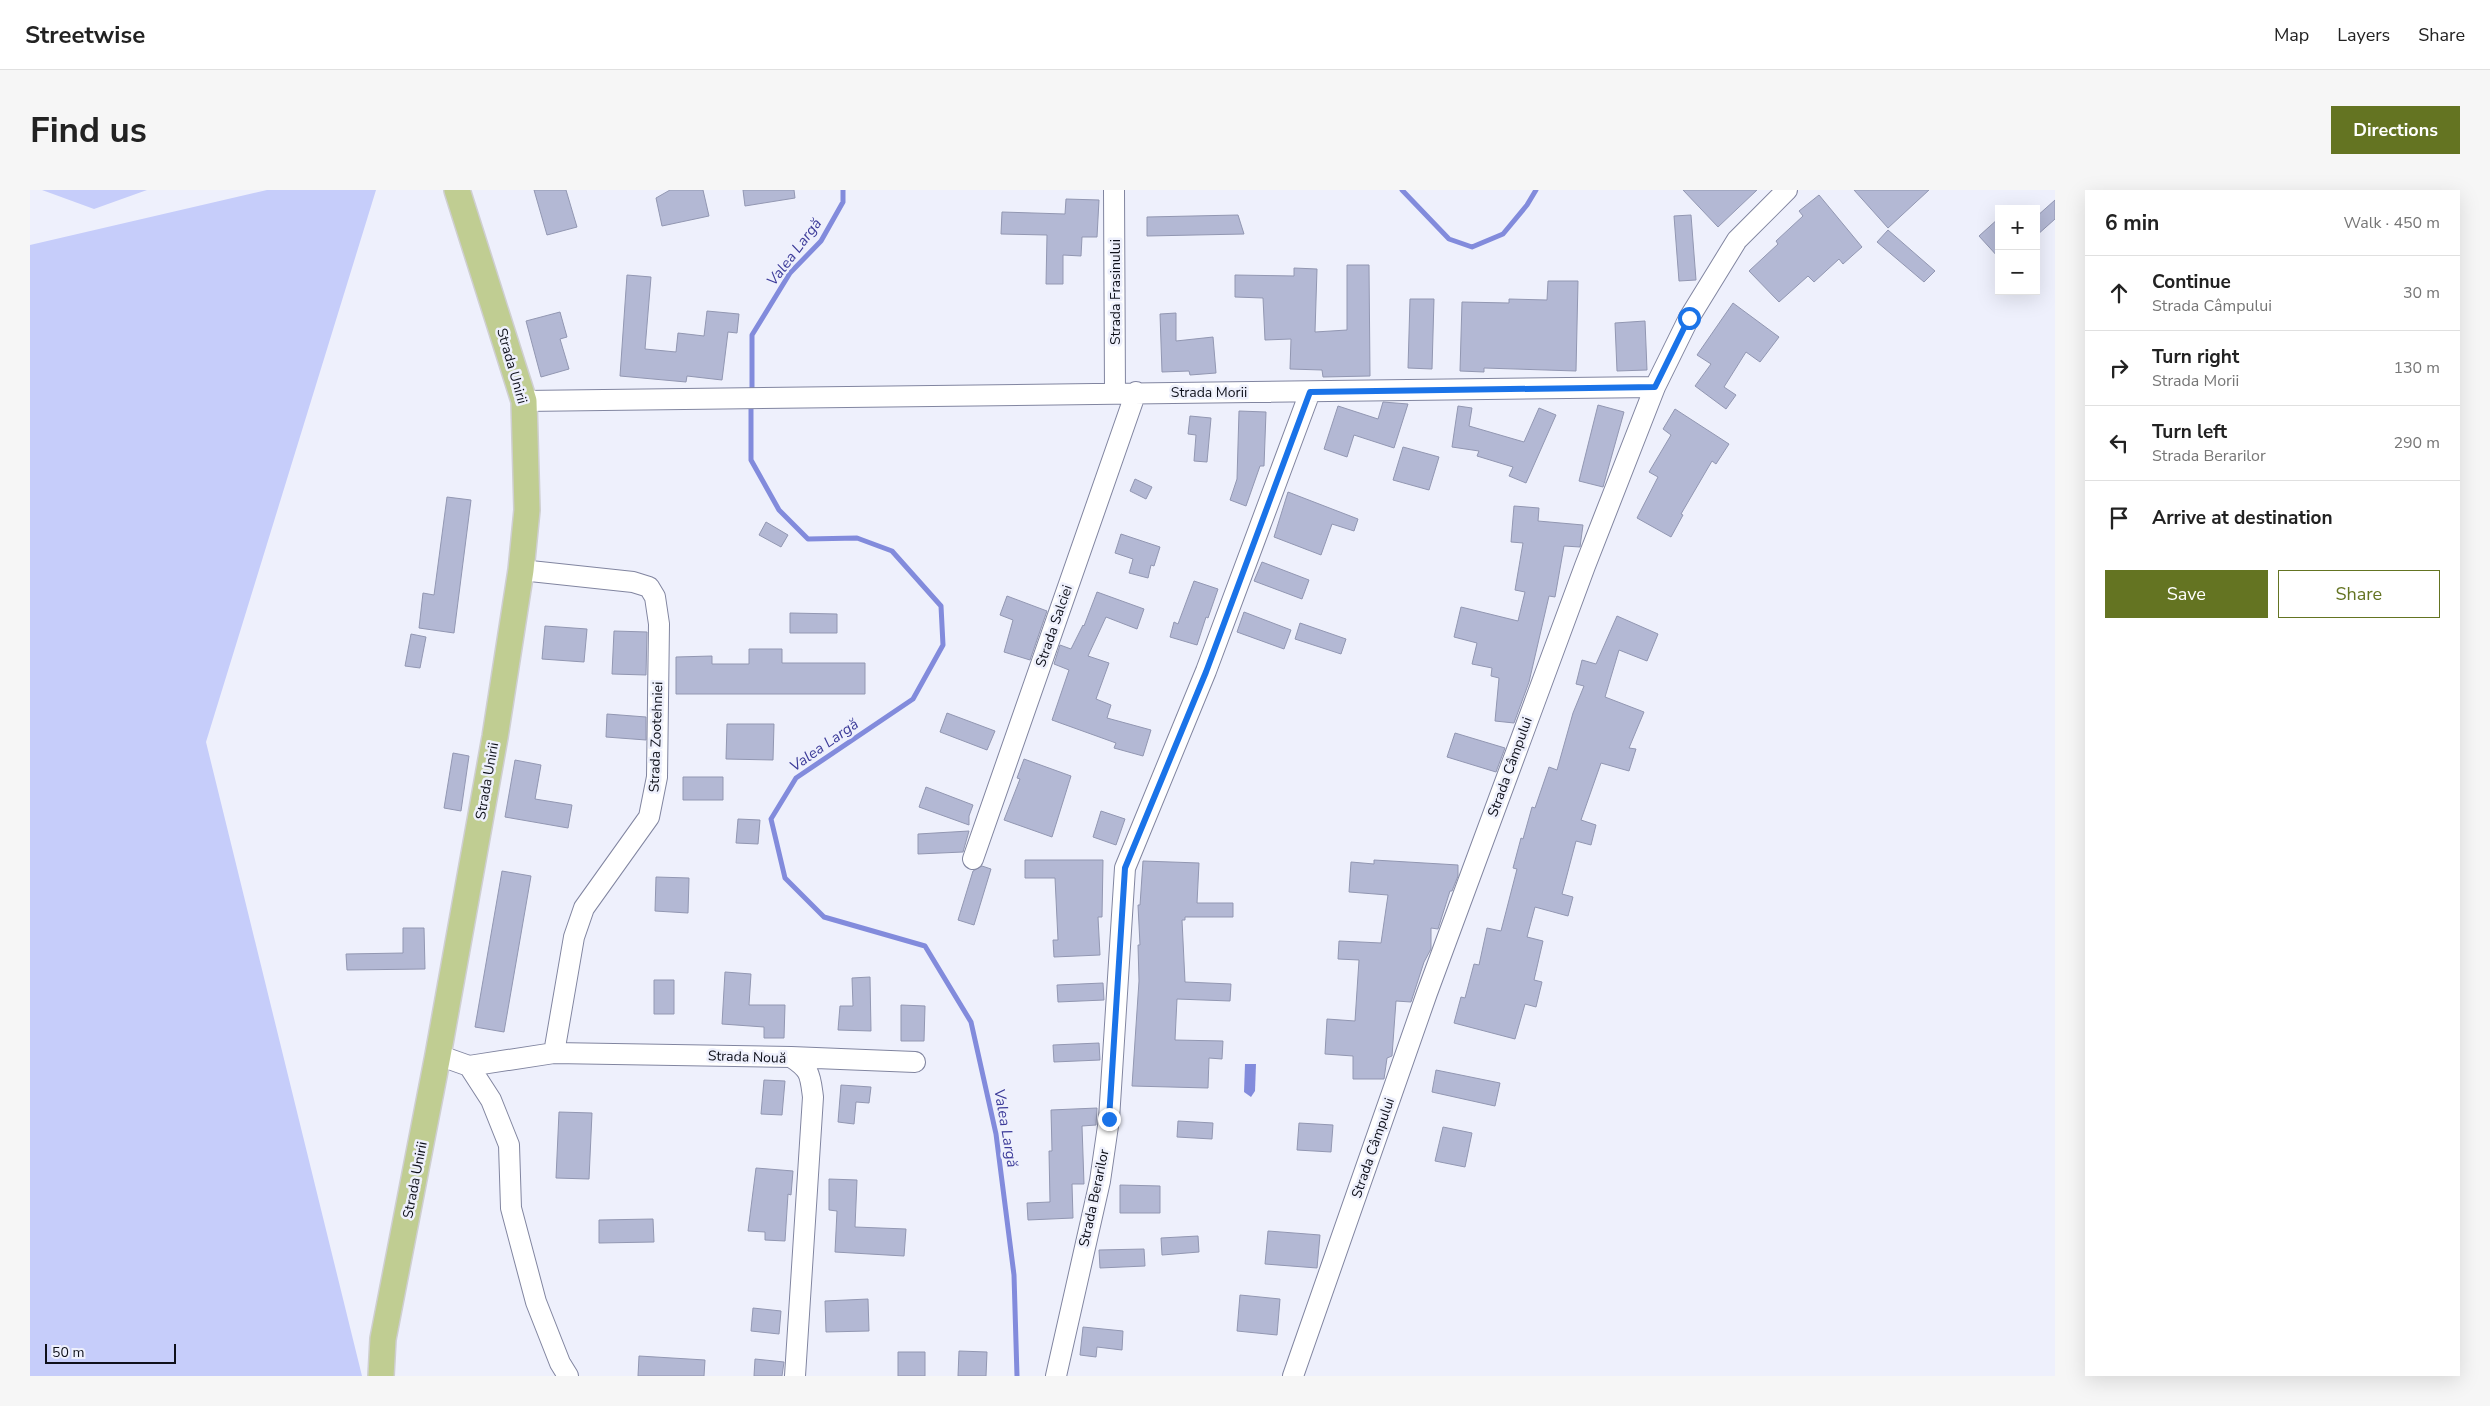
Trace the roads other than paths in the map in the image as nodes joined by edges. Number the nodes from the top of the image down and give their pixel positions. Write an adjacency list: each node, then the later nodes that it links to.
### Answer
1 (458, 190): 8 (main road, Strada Unirii)
2 (1114, 190): 7 (street, Strada Frasinului)
3 (1787, 190): 4 (street, Strada Câmpului)
4 (1655, 387): 6 (street, Strada Morii); 20 (street, Strada Câmpului)
5 (1136, 392): 6 (street, Strada Morii); 7 (street, Strada Morii); 10 (street, Strada Salciei)
6 (1310, 392): 19 (street, Strada Berarilor)
7 (1115, 394): 8 (street, Strada Morii)
8 (524, 401): 9 (main road, Strada Unirii)
9 (522, 570): 11 (street, Strada Zootehniei); 12 (main road, Strada Unirii)
10 (972, 859)
11 (554, 1053): 13 (street, Strada Nouă); 15 (street, Strada Nouă)
12 (438, 1055): 15 (street, Strada Nouă); 16 (main road, Strada Unirii)
13 (791, 1057): 14 (street); 18 (street, Strada Nouă)
14 (916, 1062)
15 (469, 1066): 17 (street)
16 (381, 1376)
17 (568, 1376)
18 (795, 1376)
19 (1056, 1376)
20 (1293, 1376)

